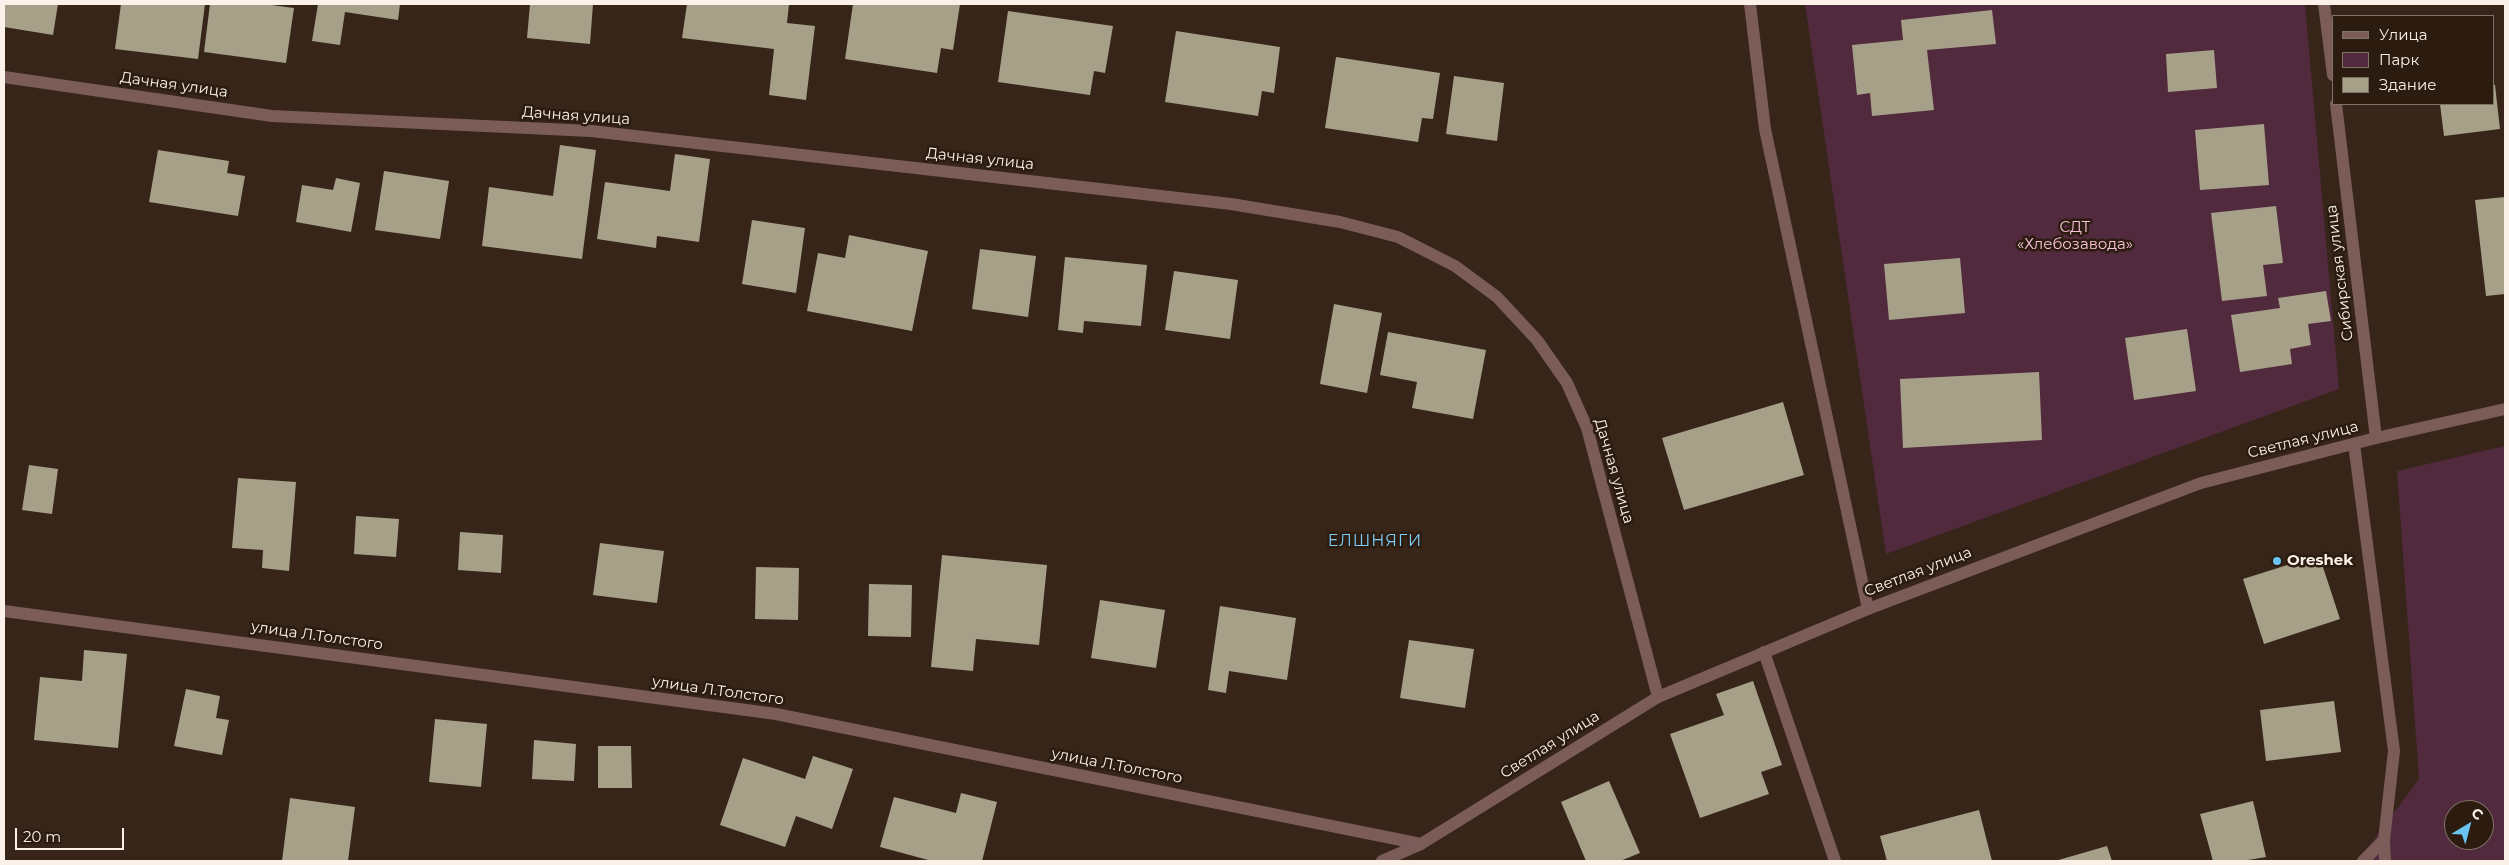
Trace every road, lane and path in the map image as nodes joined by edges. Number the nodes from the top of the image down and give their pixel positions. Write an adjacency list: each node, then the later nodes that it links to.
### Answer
1 (1750, 4): 9 (street)
2 (2324, 4): 3 (street)
3 (2332, 67)
4 (4, 78): 12 (street, Дачная улица)
5 (2336, 105): 7 (street, Сибирская улица)
6 (2505, 409): 7 (street, Светлая улица)
7 (2376, 438): 8 (street, Светлая улица)
8 (2354, 444): 9 (street, Светлая улица); 13 (street)
9 (1868, 609): 11 (street, Светлая улица)
10 (4, 611): 14 (street, улица Л.Толстого)
11 (1764, 652): 12 (street, Светлая улица); 16 (street)
12 (1658, 697): 14 (street, Светлая улица)
13 (2384, 840): 17 (street); 18 (street)
14 (1421, 844): 15 (street, Светлая улица)
15 (1382, 861)
16 (1835, 861)
17 (2363, 861)
18 (2385, 861)

